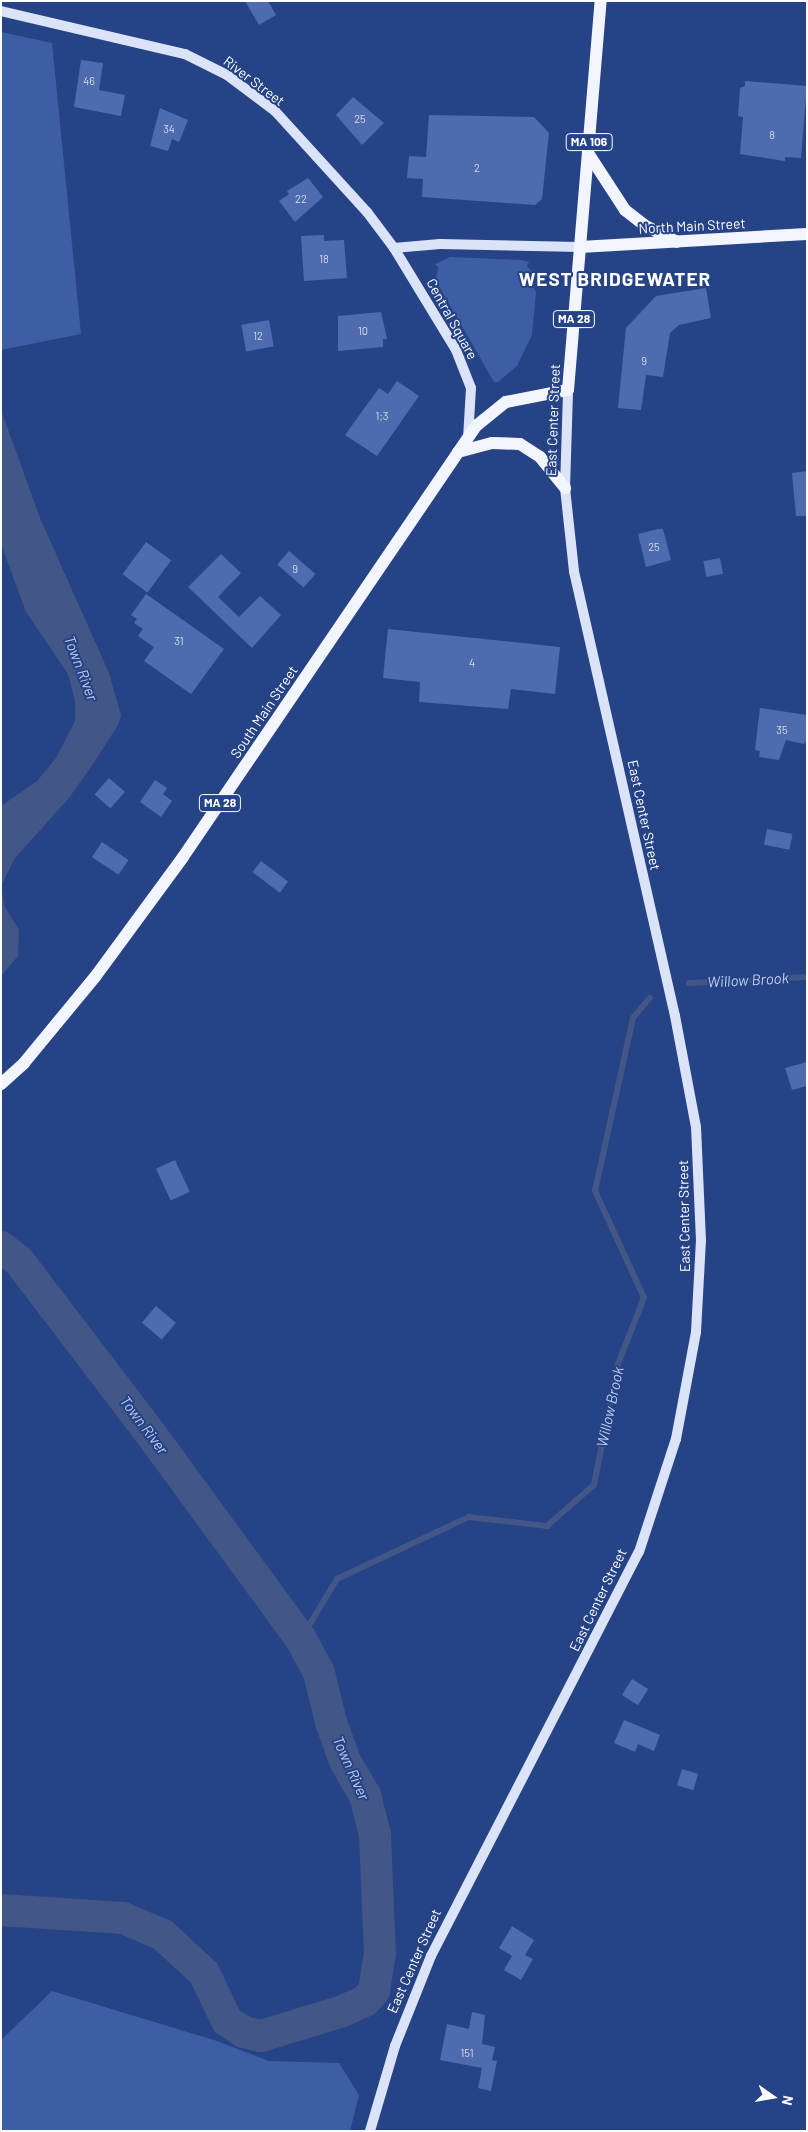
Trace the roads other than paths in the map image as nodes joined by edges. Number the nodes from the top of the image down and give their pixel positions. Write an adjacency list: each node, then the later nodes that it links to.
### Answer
1 (601, 1): 3 (main road, MA 106)
2 (1, 11): 4 (main road, River Street)
3 (588, 153): 6 (main road); 7 (main road, MA 106)
4 (367, 212): 8 (main road, Central Square)
5 (807, 234): 6 (main road, North Main Street)
6 (677, 242): 7 (main road, North Main Street)
7 (580, 247): 8 (main road); 9 (main road, East Center Street / MA 28)
8 (394, 248): 10 (main road, Central Square)
9 (568, 390): 10 (main road, South Main Street / MA 28); 12 (main road, East Center Street)
10 (468, 439): 11 (main road, South Main Street / MA 28)
11 (458, 452): 12 (main road); 13 (main road, South Main Street / MA 28)
12 (565, 488): 14 (main road, East Center Street)
13 (1, 1084)
14 (370, 2131)

